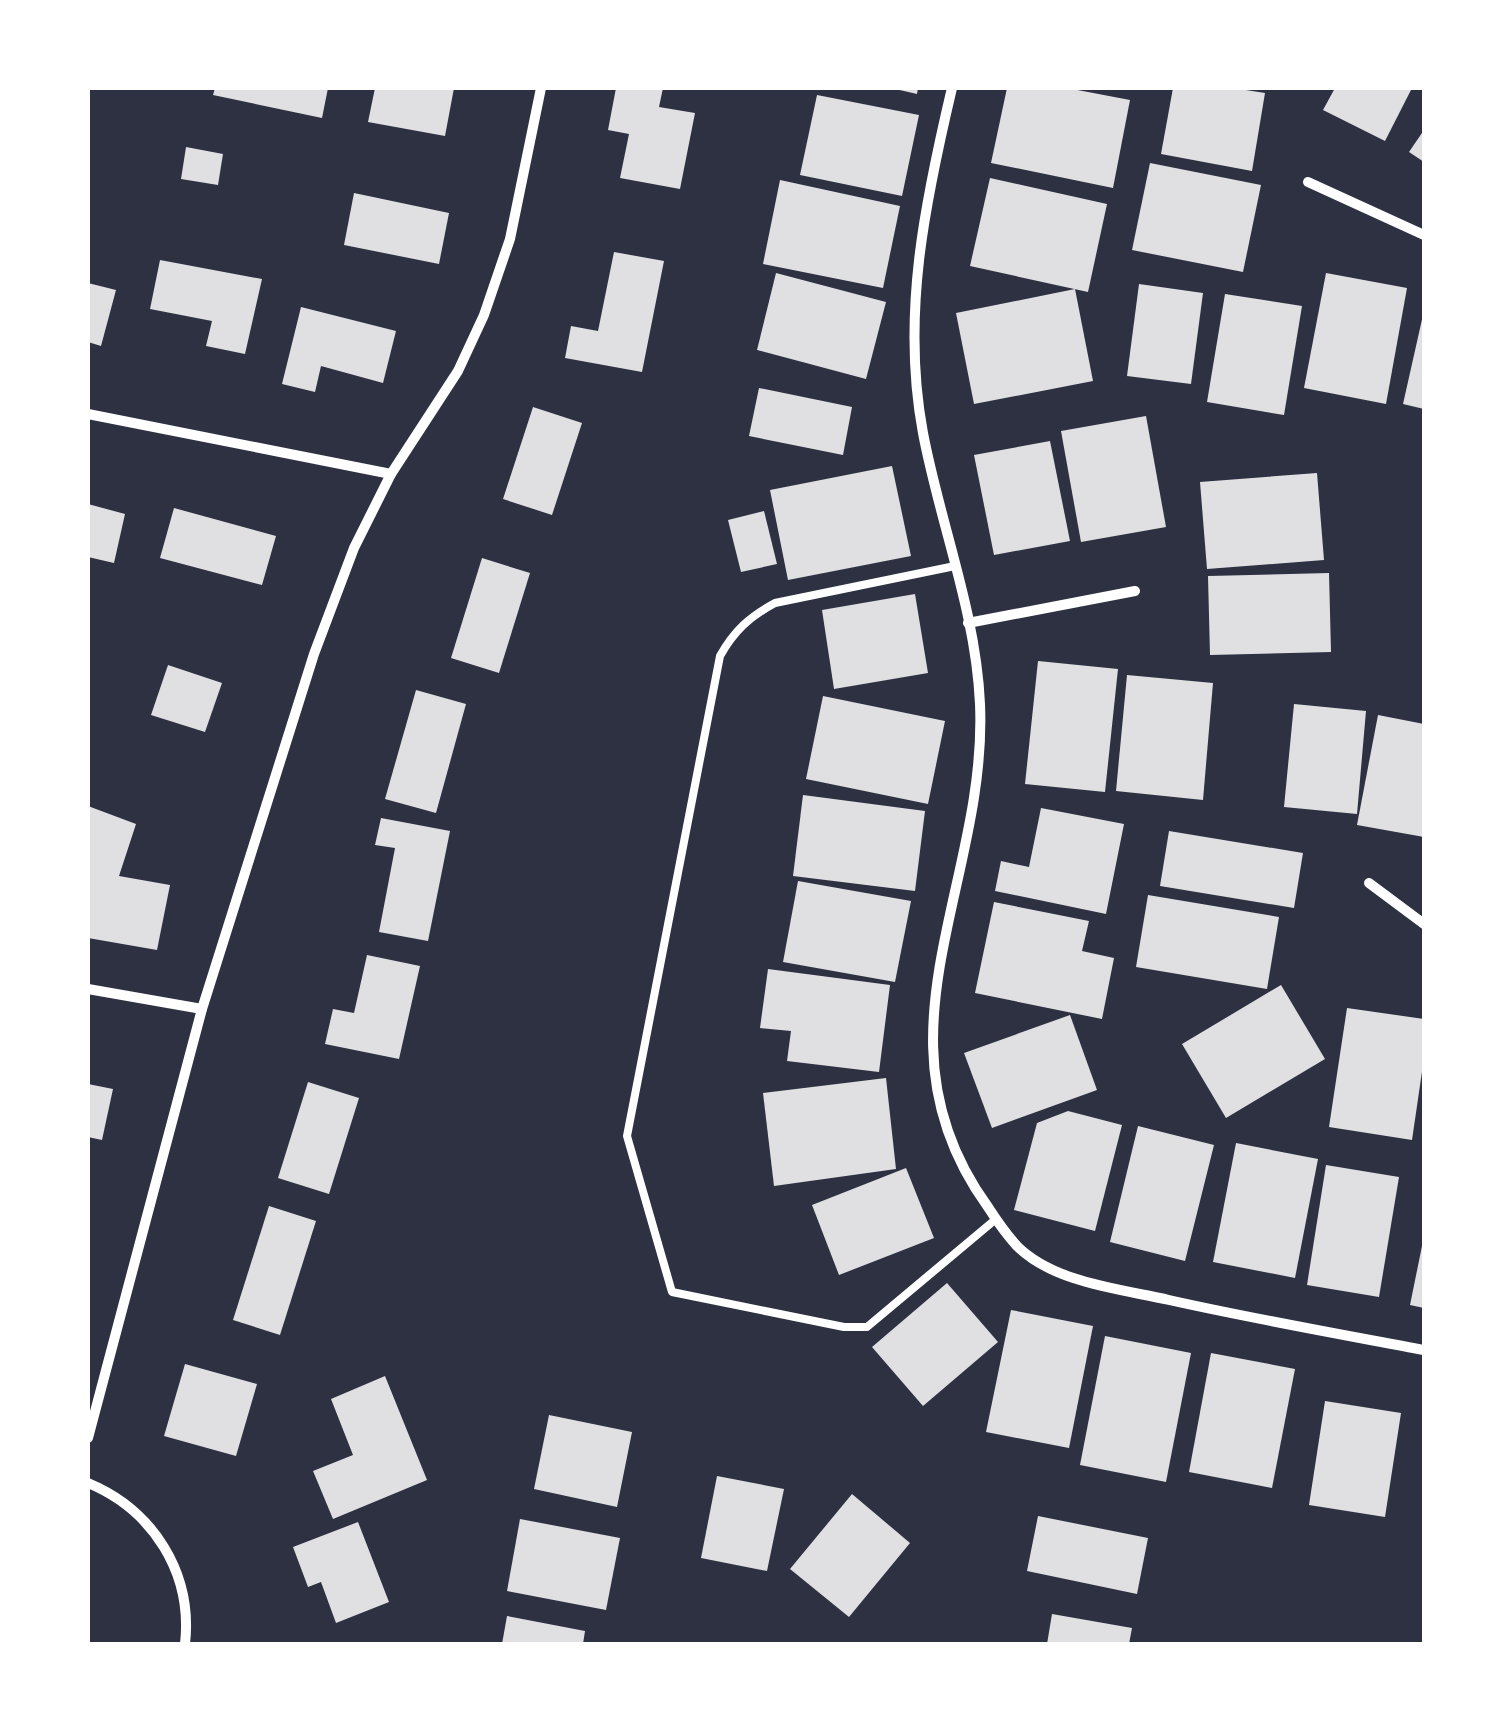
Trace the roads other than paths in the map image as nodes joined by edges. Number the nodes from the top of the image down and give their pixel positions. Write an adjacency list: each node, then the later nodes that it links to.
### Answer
1 (541, 88): 6 (street)
2 (952, 88): 7 (street)
3 (1308, 182): 4 (street)
4 (1424, 235)
5 (88, 414): 6 (street)
6 (390, 474): 13 (street)
7 (954, 566): 9 (street); 14 (lane)
8 (1135, 591): 9 (street)
9 (968, 622): 14 (street)
10 (1370, 883): 11 (street)
11 (1424, 924)
12 (88, 989): 13 (street)
13 (202, 1009): 16 (street)
14 (996, 1220): 15 (street)
15 (1424, 1350)
16 (88, 1438)
17 (88, 1482): 18 (street)
18 (186, 1644)

